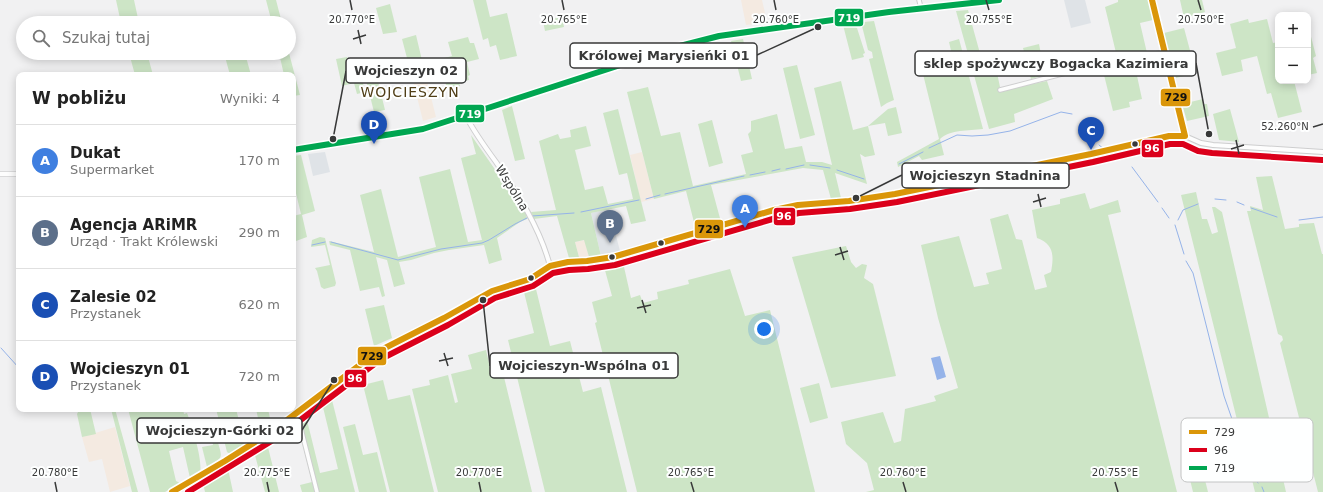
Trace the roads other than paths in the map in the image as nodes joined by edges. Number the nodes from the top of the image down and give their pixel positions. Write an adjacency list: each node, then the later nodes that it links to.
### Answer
1 (919, 0): 4 (street)
2 (998, 0): 4 (main road)
3 (1152, 0): 5 (street)
4 (921, 8): 7 (main road)
5 (1165, 52): 6 (street); 8 (street)
6 (1000, 90)
7 (466, 116): 9 (main road); 13 (street, Wspólna)
8 (1186, 136): 10 (street); 13 (street)
9 (296, 150)
10 (1323, 152)
11 (0, 174): 12 (main road)
12 (16, 174)
13 (550, 266): 14 (street)
14 (297, 413): 15 (street); 16 (street)
15 (172, 492)
16 (317, 492)

